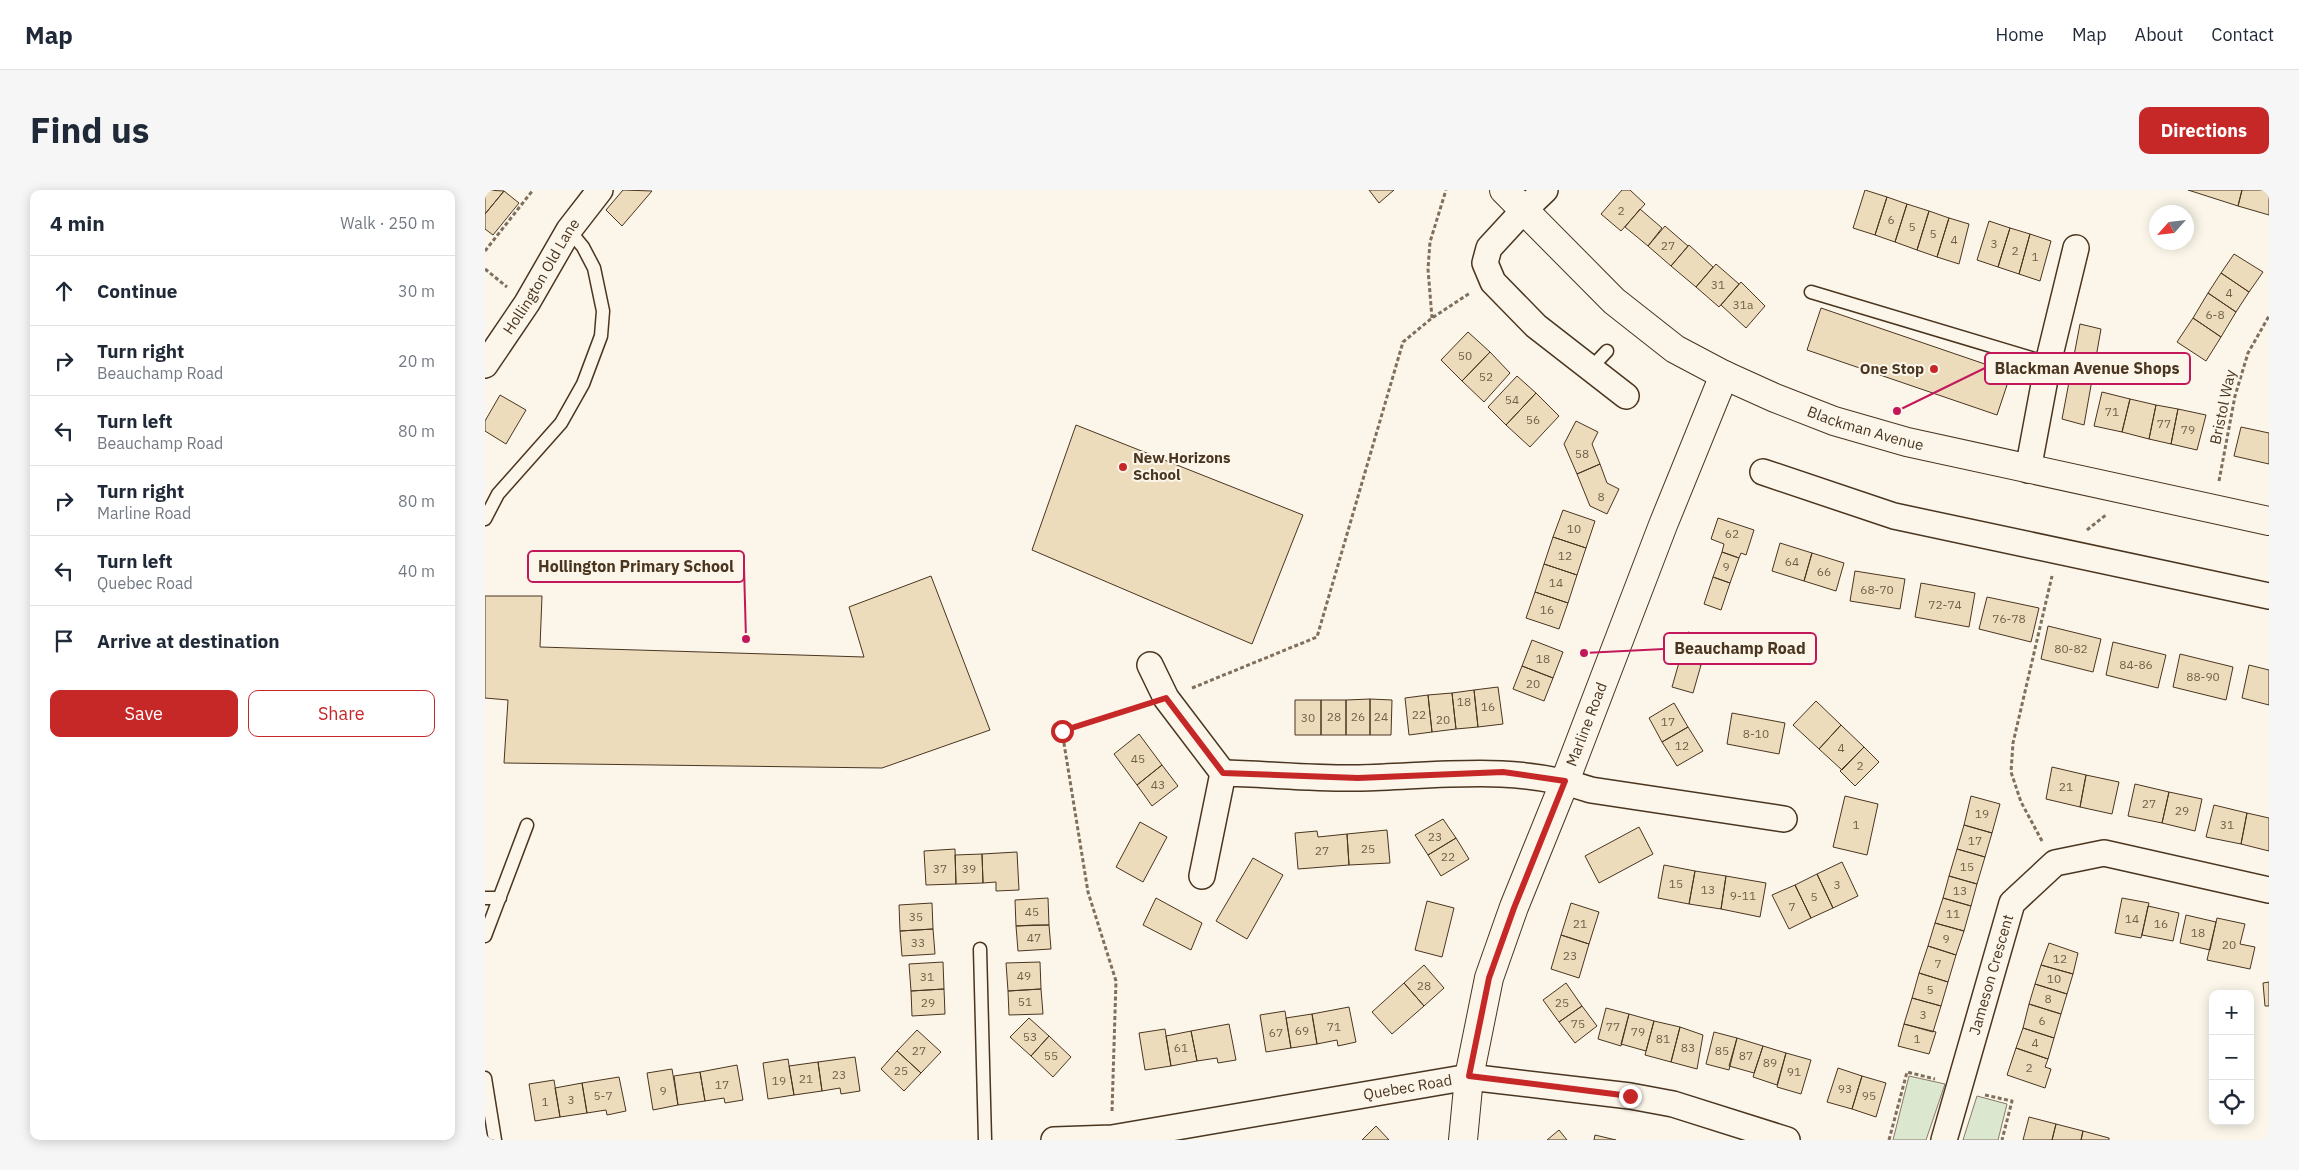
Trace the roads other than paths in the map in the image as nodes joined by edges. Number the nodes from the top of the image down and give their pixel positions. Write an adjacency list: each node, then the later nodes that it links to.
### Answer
1 (600, 190): 5 (street, Hollington Old Lane)
2 (1504, 190): 4 (street, Blackman Avenue)
3 (1545, 190): 4 (street)
4 (1524, 210): 10 (street, Blackman Avenue); 11 (street)
5 (569, 230): 9 (street, Hollington Old Lane); 14 (lane)
6 (2076, 248): 8 (street)
7 (1811, 292): 8 (lane)
8 (2048, 363): 12 (street)
9 (485, 365)
10 (1725, 376): 12 (street, Blackman Avenue); 19 (street, Marline Road)
11 (1626, 396)
12 (2028, 470): 15 (street, Blackman Avenue)
13 (1763, 472): 16 (street)
14 (485, 519)
15 (2269, 520)
16 (2269, 596)
17 (1150, 665): 18 (street)
18 (1223, 773): 19 (street); 22 (street)
19 (1565, 781): 20 (street); 28 (street, Marline Road)
20 (1783, 820)
21 (527, 825): 25 (lane)
22 (1202, 876)
23 (2269, 890): 35 (street, Jameson Crescent)
24 (485, 898): 25 (lane)
25 (500, 898): 26 (lane)
26 (485, 936)
27 (980, 949): 31 (lane)
28 (1469, 1076): 32 (street, Quebec Road); 33 (street, Marline Road); 34 (street, Quebec Road)
29 (485, 1078): 30 (lane)
30 (495, 1140)
31 (985, 1140)
32 (1054, 1140)
33 (1463, 1140)
34 (1787, 1140)
35 (1944, 1140)

